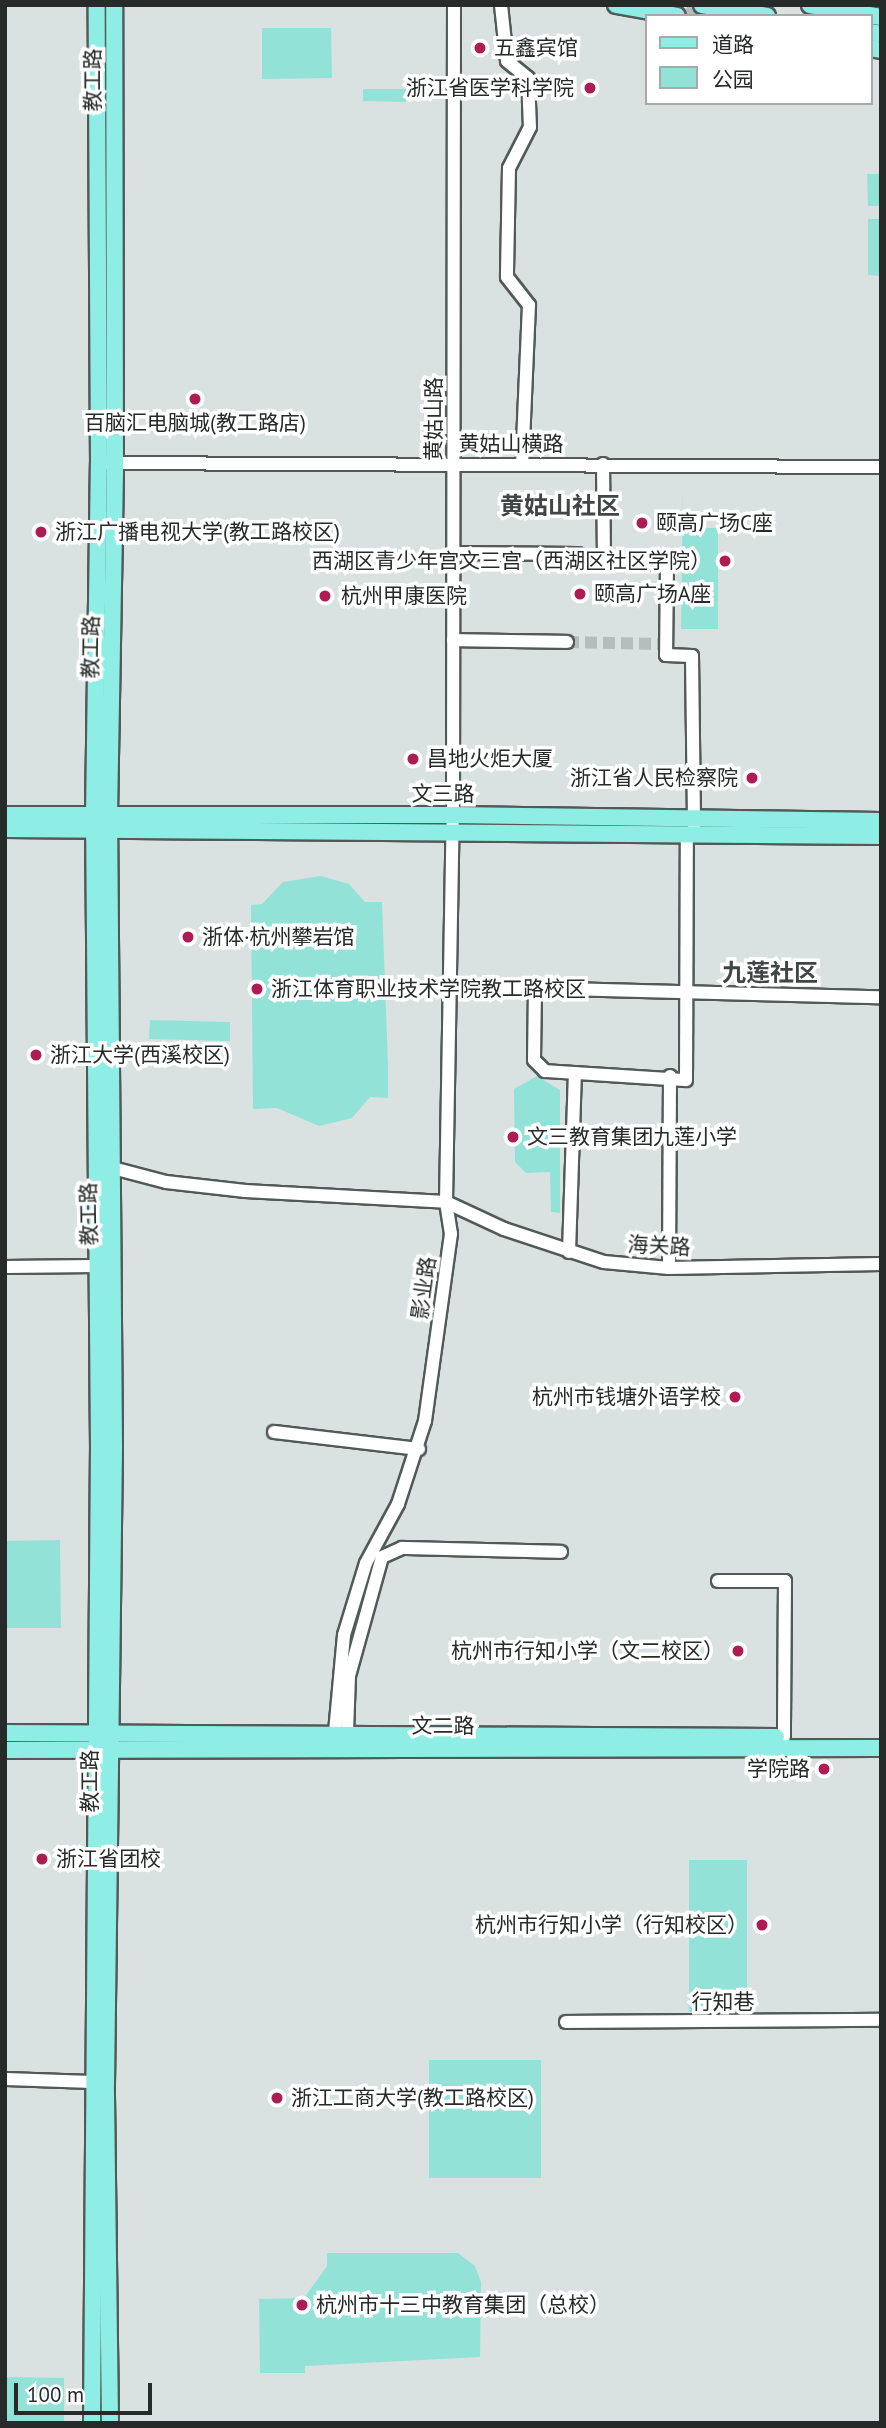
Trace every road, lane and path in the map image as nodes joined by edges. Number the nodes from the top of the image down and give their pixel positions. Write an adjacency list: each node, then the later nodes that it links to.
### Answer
1 (97, 5): 11 (main road, 教工路)
2 (114, 5): 11 (main road, 教工路)
3 (454, 5): 12 (street, 黄姑山路)
4 (501, 5): 13 (street)
5 (615, 5): 8 (main road)
6 (702, 5): 9 (main road)
7 (810, 5): 10 (main road)
8 (666, 14)
9 (755, 14)
10 (863, 14)
11 (107, 463): 12 (street, 黄姑山横路); 23 (main road, 教工路)
12 (454, 463): 13 (street, 黄姑山横路); 16 (street, 黄姑山路)
13 (522, 464): 14 (street, 黄姑山横路)
14 (603, 464): 15 (street, 黄姑山横路); 17 (street)
15 (881, 467)
16 (453, 553): 17 (street); 18 (street, 黄姑山路)
17 (604, 564): 25 (street)
18 (453, 640): 19 (street); 21 (street, 黄姑山路)
19 (567, 642)
20 (5, 815): 23 (main road, 文三路)
21 (453, 815): 23 (main road, 文三路); 25 (main road, 文三路); 26 (street, 黄姑山路)
22 (881, 821): 25 (main road, 文三路)
23 (102, 823): 24 (main road, 文三路); 26 (main road, 文三路); 34 (main road, 教工路); 38 (main road, 教工路)
24 (5, 829)
25 (691, 829): 26 (main road, 文三路); 27 (main road, 文三路); 30 (street)
26 (451, 832): 28 (street, 影业路)
27 (881, 836)
28 (448, 986): 29 (street); 35 (street, 影业路)
29 (535, 988): 30 (street); 32 (street)
30 (686, 995): 31 (street); 33 (street)
31 (881, 997)
32 (575, 1073): 33 (street); 36 (street)
33 (670, 1076): 40 (street)
34 (109, 1167): 35 (street); 49 (main road, 教工路)
35 (446, 1202): 36 (street, 海关路); 42 (street, 影业路)
36 (569, 1252): 40 (street, 海关路)
37 (881, 1264): 40 (street, 海关路)
38 (95, 1266): 39 (street); 49 (main road, 教工路)
39 (5, 1267)
40 (669, 1268)
41 (274, 1432): 42 (street)
42 (419, 1449): 45 (street, 影业路)
43 (561, 1552): 45 (street)
44 (718, 1581): 47 (street)
45 (341, 1732): 47 (main road, 文二路); 49 (main road, 文二路)
46 (5, 1733): 49 (main road, 文二路)
47 (784, 1737): 48 (main road, 文二路)
48 (881, 1738)
49 (103, 1740): 50 (main road, 文二路); 51 (main road, 文二路); 55 (main road, 教工路); 57 (main road, 教工路)
50 (881, 1748)
51 (5, 1749)
52 (881, 2020): 53 (street, 行知巷)
53 (566, 2022)
54 (5, 2079): 55 (street)
55 (93, 2082): 56 (main road, 教工路)
56 (92, 2423)
57 (110, 2423)

